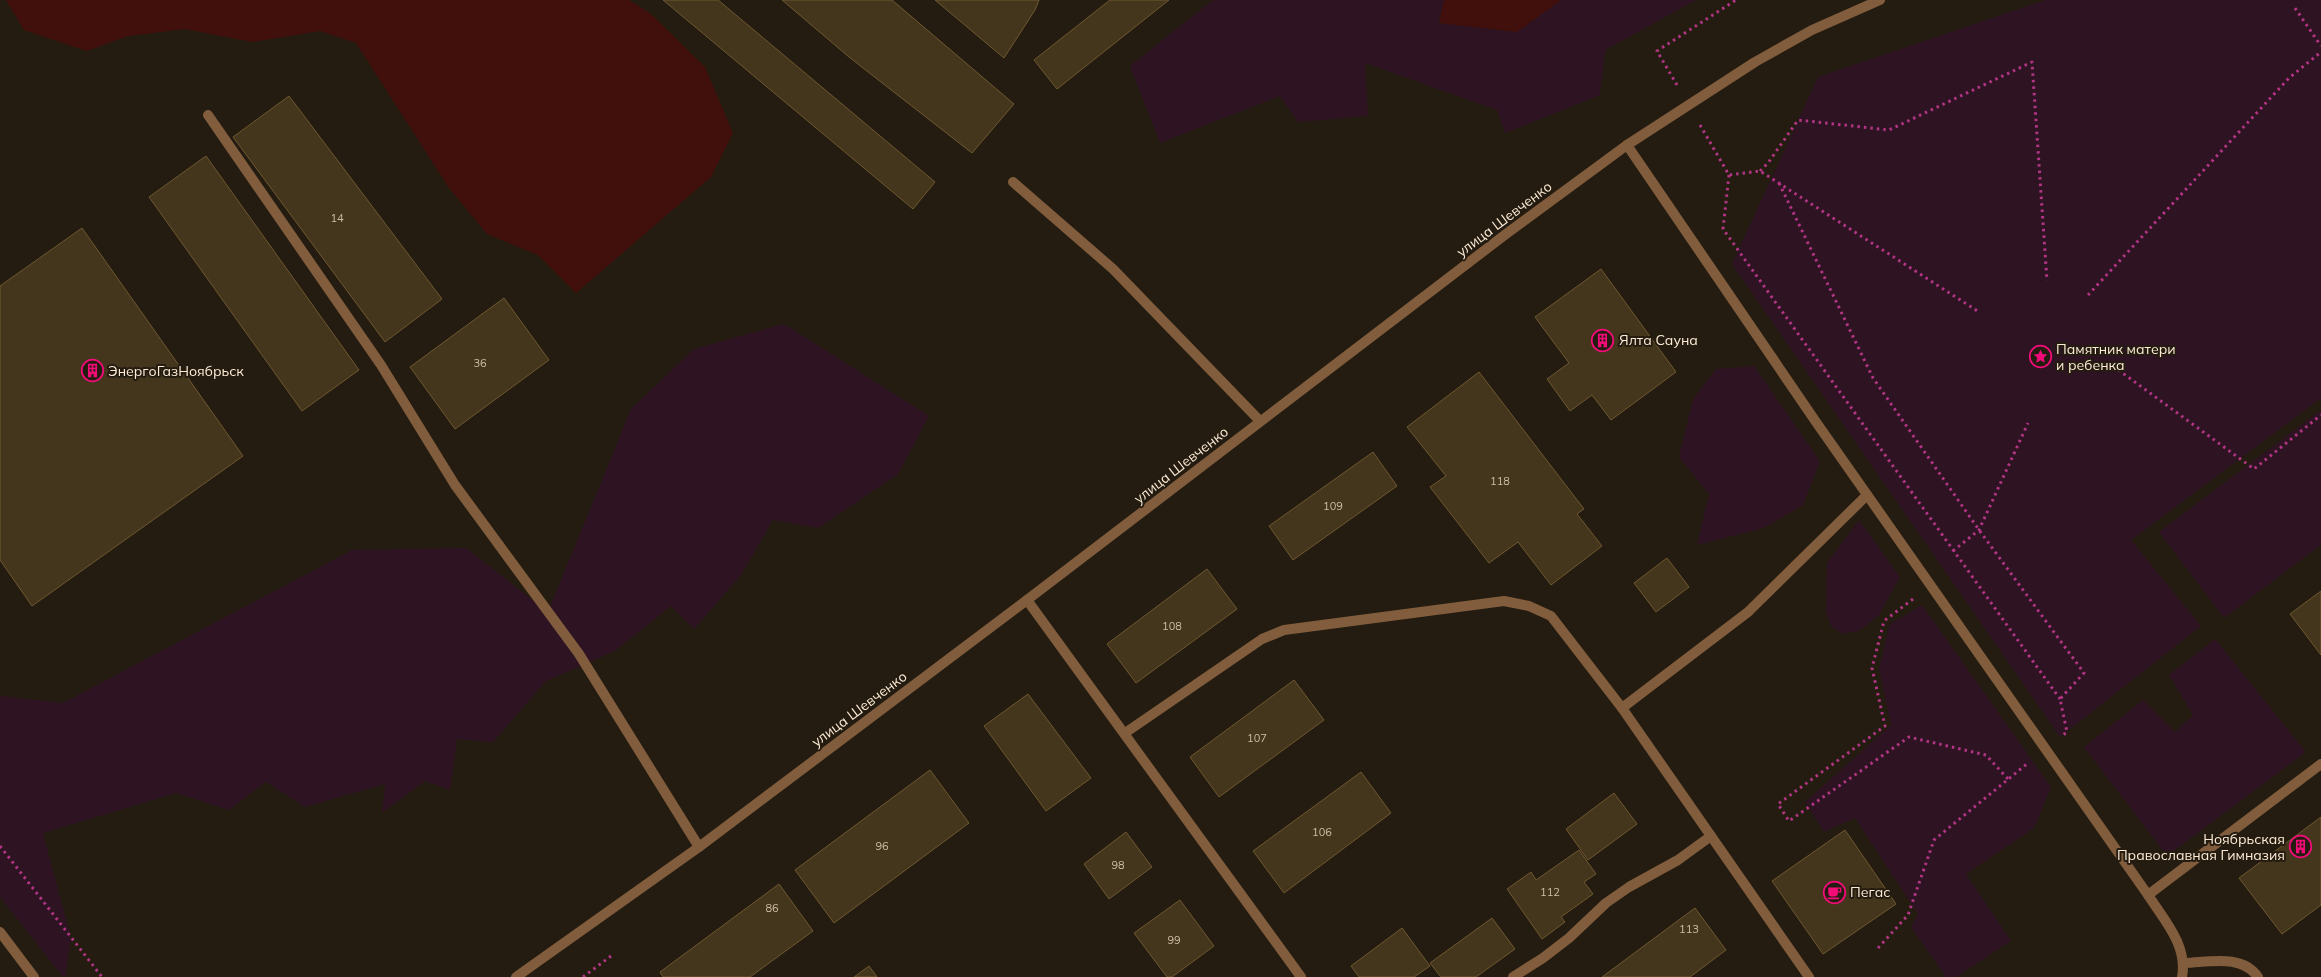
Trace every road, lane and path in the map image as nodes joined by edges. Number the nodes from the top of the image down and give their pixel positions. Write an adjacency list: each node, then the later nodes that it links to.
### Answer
1 (1736, 0): 6 (path)
2 (1880, 0): 6 (street, улица Шевченко)
3 (2295, 8): 4 (path)
4 (2321, 46)
5 (2321, 52): 14 (path)
6 (1688, 106): 8 (street, улица Шевченко); 10 (path)
7 (208, 115): 33 (street)
8 (1627, 145): 18 (street, улица Шевченко); 20 (street)
9 (1760, 170): 10 (path); 12 (path); 13 (path)
10 (1729, 175): 22 (path)
11 (1013, 182): 18 (street)
12 (1779, 183): 15 (path); 21 (path)
13 (2047, 280)
14 (2088, 295)
15 (1978, 312)
16 (2113, 366): 17 (path)
17 (2321, 415)
18 (1260, 421): 24 (street, улица Шевченко)
19 (2028, 423): 21 (path)
20 (1867, 495): 26 (street); 28 (street)
21 (1979, 530): 22 (path); 25 (path)
22 (1953, 551): 25 (path)
23 (1919, 595): 30 (path)
24 (1028, 600): 27 (street); 33 (street, улица Шевченко)
25 (2060, 699): 28 (path)
26 (1622, 708): 27 (street); 31 (street)
27 (1125, 733): 43 (street)
28 (2045, 750): 30 (path); 34 (street)
29 (2321, 764): 34 (street)
30 (2008, 779): 36 (path)
31 (1711, 836): 44 (street); 45 (street)
32 (0, 846): 40 (path)
33 (699, 848): 41 (street, улица Шевченко)
34 (2148, 896): 38 (street)
35 (0, 932): 39 (street)
36 (1878, 948)
37 (611, 956): 42 (path)
38 (2185, 963): 46 (street); 47 (street)
39 (34, 977)
40 (102, 977)
41 (516, 977)
42 (583, 977)
43 (1301, 977)
44 (1512, 977)
45 (1809, 977)
46 (2182, 977)
47 (2258, 977)

